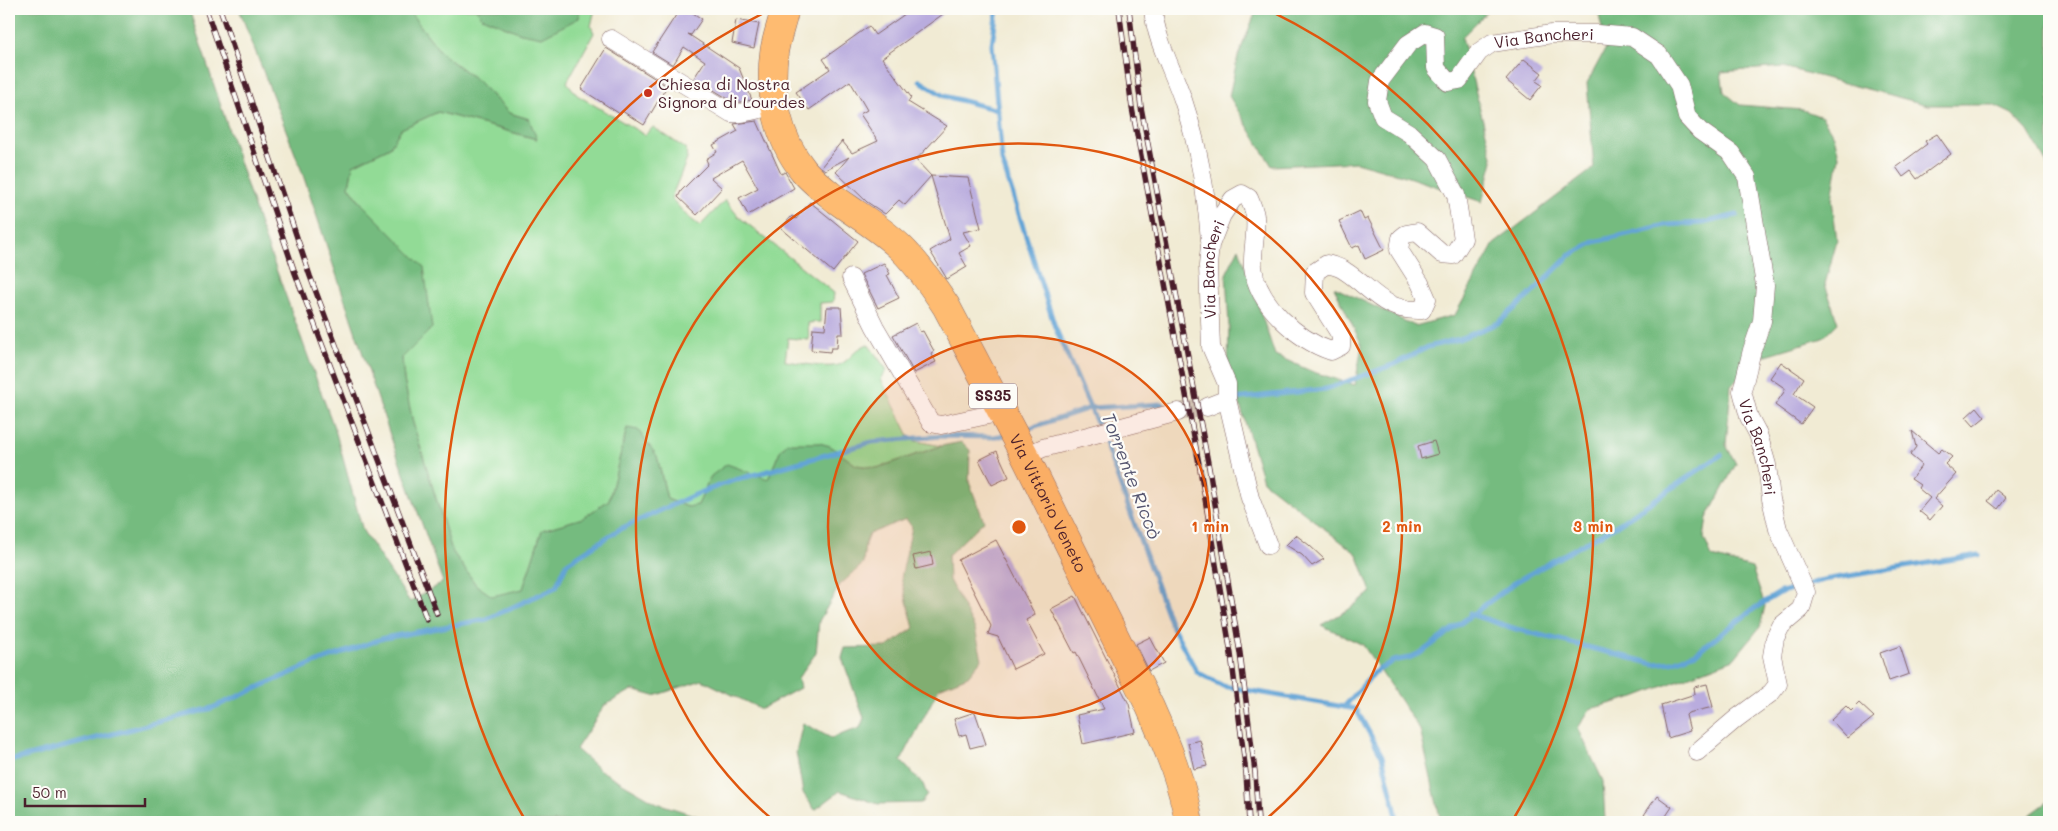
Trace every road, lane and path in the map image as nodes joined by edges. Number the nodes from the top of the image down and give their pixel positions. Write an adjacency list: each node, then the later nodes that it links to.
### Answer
1 (785, 9): 4 (main road, Via Vittorio Veneto / SS35)
2 (1153, 9): 5 (street)
3 (611, 39): 4 (street)
4 (775, 106): 9 (main road, Via Vittorio Veneto / SS35)
5 (1210, 245): 7 (street, Via Bancheri); 13 (street, Via Bancheri)
6 (850, 278): 9 (street)
7 (1227, 399): 8 (street); 12 (street, Via Bancheri)
8 (1207, 407)
9 (1002, 412): 11 (main road, Via Vittorio Veneto / SS35)
10 (1178, 412): 11 (street)
11 (1034, 452): 14 (main road, Via Vittorio Veneto / SS35)
12 (1268, 545)
13 (1697, 752)
14 (1189, 822)

